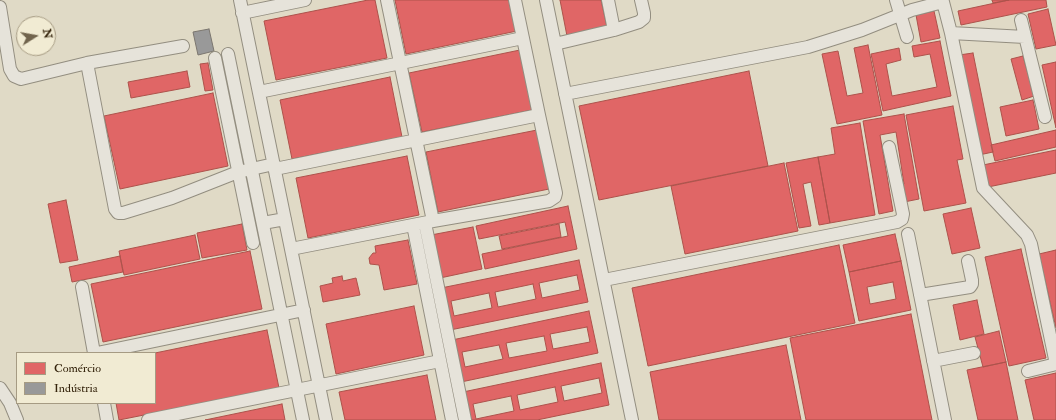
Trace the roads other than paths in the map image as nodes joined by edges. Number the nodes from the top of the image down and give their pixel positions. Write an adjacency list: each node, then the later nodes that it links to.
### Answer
1 (240, 0): 11 (street)
2 (305, 0): 11 (street)
3 (387, 0): 25 (street)
4 (515, 0): 18 (street)
5 (546, 0): 20 (street)
6 (608, 0): 14 (street)
7 (641, 0): 14 (street)
8 (896, 0): 12 (street)
9 (946, 1): 12 (street); 15 (street)
10 (0, 7): 19 (street)
11 (242, 13): 26 (street)
12 (901, 14): 17 (street); 27 (street)
13 (1021, 20): 16 (street)
14 (614, 30): 20 (street)
15 (951, 33): 16 (street); 52 (street)
16 (1025, 36): 29 (street)
17 (907, 37)
18 (523, 38): 25 (street); 28 (street)
19 (3, 44): 24 (street)
20 (555, 44): 27 (street)
21 (182, 46): 24 (street)
22 (228, 54): 33 (street)
23 (215, 58): 34 (street)
24 (87, 63): 34 (street)
25 (400, 63): 26 (street); 30 (street)
26 (259, 92): 32 (street)
27 (565, 94): 42 (street)
28 (539, 115): 30 (street); 37 (street)
29 (1045, 118)
30 (416, 141): 32 (street); 37 (street)
31 (890, 147): 42 (street)
32 (275, 167): 33 (street); 35 (street)
33 (252, 169): 34 (street); 36 (street)
34 (238, 172): 39 (street)
35 (285, 219): 36 (street); 40 (street)
36 (263, 223): 46 (street)
37 (423, 223): 40 (street); 50 (street); 64 (street)
38 (908, 234): 44 (street)
39 (253, 243)
40 (291, 248): 45 (street)
41 (968, 261): 44 (street)
42 (604, 280): 65 (street)
43 (82, 287): 47 (street)
44 (920, 295): 51 (street)
45 (304, 310): 46 (street); 54 (street)
46 (282, 314): 48 (street); 56 (street)
47 (96, 352)
48 (101, 352)
49 (974, 354): 51 (street)
50 (440, 361): 54 (street); 63 (street)
51 (933, 361): 66 (street)
52 (1056, 364): 53 (street)
53 (1028, 371)
54 (319, 385): 56 (street); 62 (street)
55 (0, 388): 58 (street)
56 (297, 390): 60 (street); 61 (street)
57 (104, 404): 59 (street)
58 (17, 420)
59 (107, 420)
60 (148, 420)
61 (303, 420)
62 (326, 420)
63 (452, 420)
64 (464, 420)
65 (632, 420)
66 (945, 420)

